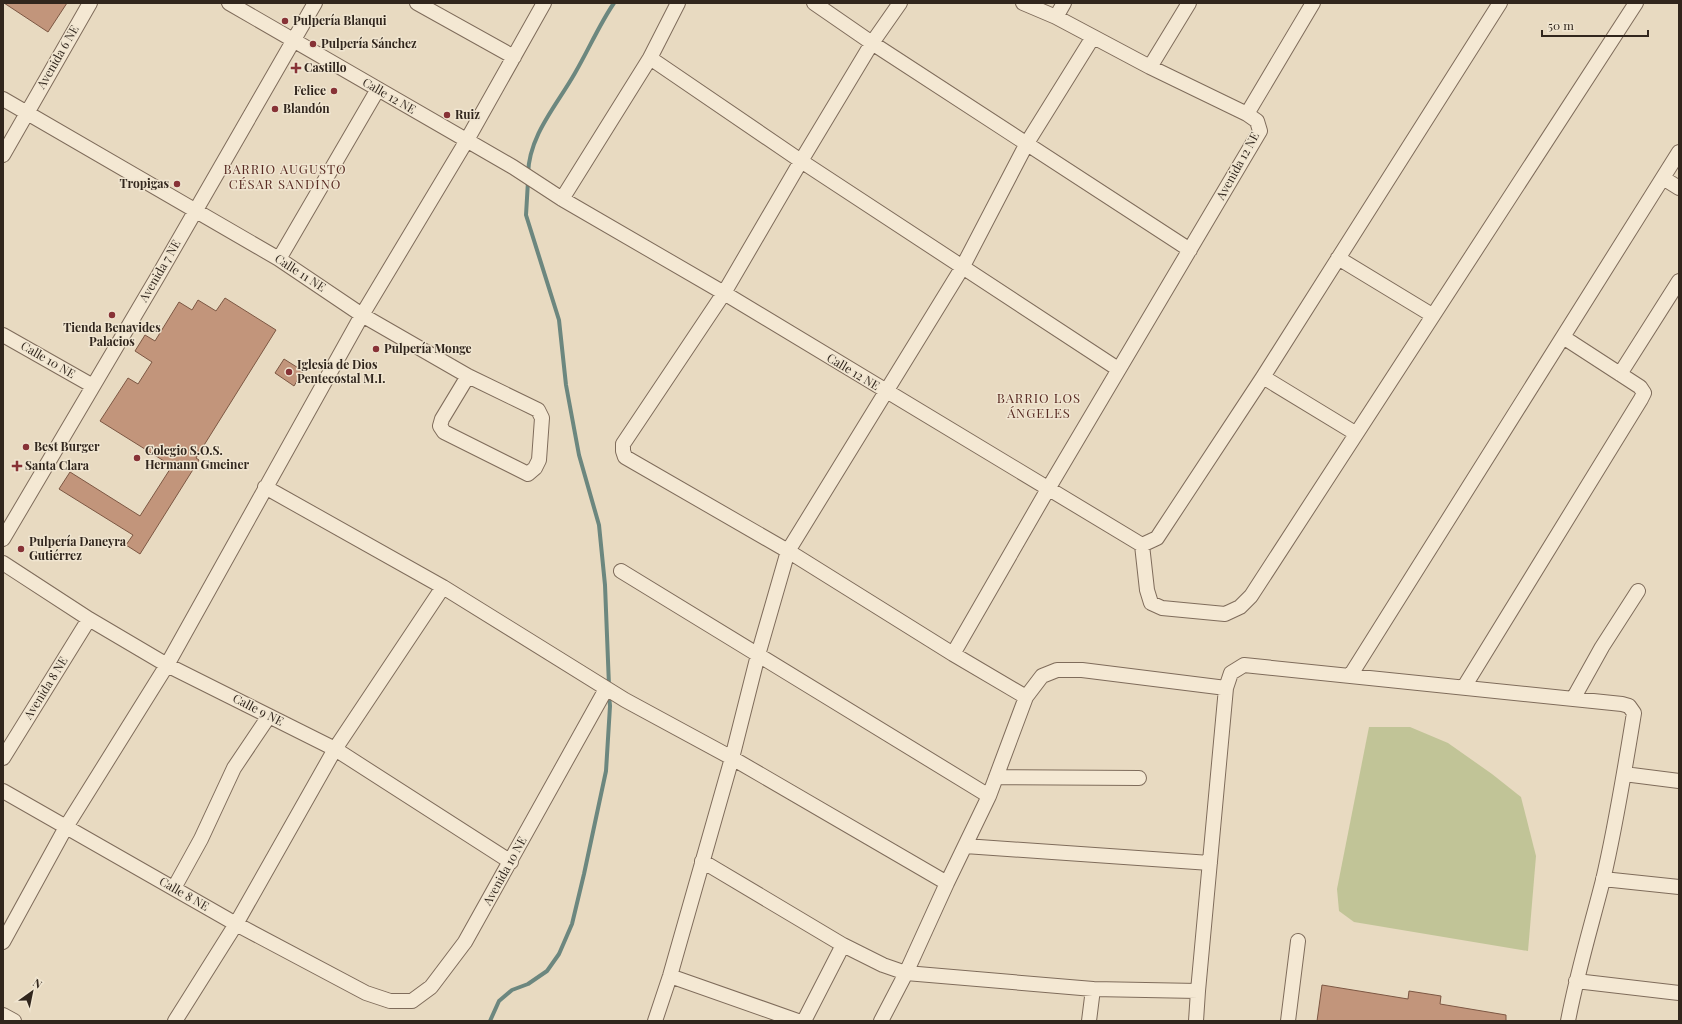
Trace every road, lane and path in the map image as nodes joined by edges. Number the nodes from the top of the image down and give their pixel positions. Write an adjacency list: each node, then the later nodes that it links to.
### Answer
1 (90, 3): 24 (street, Avenida 6 NE)
2 (230, 3): 17 (street, Calle 12 NE)
3 (316, 3): 17 (street, Avenida 7 NE)
4 (418, 3): 19 (street)
5 (544, 3): 19 (street)
6 (678, 3): 20 (street)
7 (814, 3): 18 (street)
8 (900, 3): 18 (street)
9 (1023, 3): 15 (street)
10 (1064, 3): 15 (street)
11 (1189, 3): 21 (street)
12 (1313, 3): 25 (street, Avenida 12 NE)
13 (1500, 3): 36 (street)
14 (1636, 3): 42 (street)
15 (1056, 17): 16 (street)
16 (1093, 37): 21 (street); 27 (street)
17 (293, 40): 22 (street, Calle 12 NE); 34 (street, Avenida 7 NE)
18 (872, 43): 27 (street); 30 (street)
19 (514, 57): 26 (street)
20 (650, 58): 30 (street); 33 (street)
21 (1150, 67): 25 (street)
22 (378, 89): 26 (street, Calle 12 NE); 37 (street)
23 (3, 99): 24 (street, Calle 11 NE)
24 (26, 112): 29 (street, Avenida 6 NE); 34 (street, Calle 11 NE)
25 (1247, 114): 35 (street, Avenida 12 NE)
26 (467, 140): 33 (street, Calle 12 NE); 41 (street)
27 (1027, 143): 35 (street); 38 (street)
28 (1679, 152): 31 (street)
29 (3, 155)
30 (801, 161): 38 (street); 40 (street)
31 (1663, 178): 32 (street); 44 (street)
32 (1679, 188)
33 (562, 199): 40 (street, Calle 12 NE)
34 (195, 210): 37 (street, Calle 11 NE); 49 (street, Avenida 7 NE)
35 (1190, 250): 45 (street, Avenida 12 NE)
36 (1338, 258): 42 (street); 48 (street)
37 (279, 259): 41 (street, Calle 11 NE)
38 (962, 268): 45 (street); 50 (street)
39 (1679, 281): 46 (street)
40 (724, 293): 50 (street, Calle 12 NE); 56 (street)
41 (362, 315): 47 (street, Calle 11 NE); 52 (street)
42 (1432, 315): 51 (street)
43 (3, 335): 49 (street, Calle 10 NE)
44 (1563, 337): 46 (street); 65 (street)
45 (1118, 369): 53 (street, Avenida 12 NE)
46 (1620, 374): 67 (street)
47 (468, 376): 47 (street, Calle 11 NE)
48 (1263, 377): 51 (street); 55 (street)
49 (93, 386): 54 (street, Avenida 7 NE)
50 (885, 391): 53 (street, Calle 12 NE); 56 (street)
51 (1355, 433): 55 (street)
52 (265, 487): 59 (street); 64 (street)
53 (1048, 489): 55 (street, Calle 12 NE); 62 (street, Avenida 12 NE)
54 (3, 539)
55 (1142, 545)
56 (788, 551): 62 (street); 63 (street)
57 (3, 562): 61 (street, Calle 9 NE)
58 (621, 572): 63 (street)
59 (443, 587): 68 (street); 72 (street)
60 (1638, 591): 70 (street)
61 (89, 619): 64 (street, Calle 9 NE); 73 (street, Avenida 8 NE)
62 (952, 654): 69 (street)
63 (758, 655): 74 (street); 80 (street)
64 (167, 665): 71 (street, Calle 9 NE); 81 (street)
65 (1350, 676): 66 (street); 67 (street)
66 (1226, 688): 69 (street); 85 (street)
67 (1464, 688): 70 (street)
68 (606, 689): 74 (street); 84 (street, Avenida 10 NE)
69 (1026, 697): 76 (street)
70 (1573, 699): 75 (street)
71 (269, 716): 72 (street, Calle 9 NE); 89 (street)
72 (335, 749): 84 (street, Calle 9 NE); 90 (street)
73 (3, 758)
74 (732, 758): 83 (street); 87 (street)
75 (1624, 774): 78 (street); 86 (street)
76 (996, 777): 77 (street); 80 (street)
77 (1139, 778)
78 (1679, 781)
79 (3, 791): 81 (street, Calle 8 NE)
80 (989, 796): 82 (street)
81 (66, 827): 89 (street, Calle 8 NE); 92 (street)
82 (965, 846): 85 (street); 87 (street)
83 (702, 861): 93 (street); 95 (street)
84 (511, 862): 99 (street, Avenida 10 NE)
85 (1210, 863): 98 (street)
86 (1603, 879): 88 (street); 96 (street)
87 (947, 883): 94 (street)
88 (1679, 887)
89 (174, 888): 90 (street, Calle 8 NE)
90 (236, 924): 99 (street, Calle 8 NE); 103 (street)
91 (1298, 940): 110 (street)
92 (3, 942)
93 (843, 945): 94 (street); 106 (street)
94 (906, 973): 97 (street); 107 (street)
95 (670, 976): 104 (street); 105 (street)
96 (1576, 981): 100 (street); 111 (street)
97 (1093, 989): 98 (street); 108 (street)
98 (1198, 990): 109 (street)
99 (366, 993)
100 (1679, 993)
101 (3, 1015): 102 (street)
102 (14, 1021)
103 (175, 1021)
104 (655, 1021)
105 (798, 1021)
106 (804, 1021)
107 (881, 1021)
108 (1089, 1021)
109 (1196, 1021)
110 (1288, 1021)
111 (1568, 1021)

